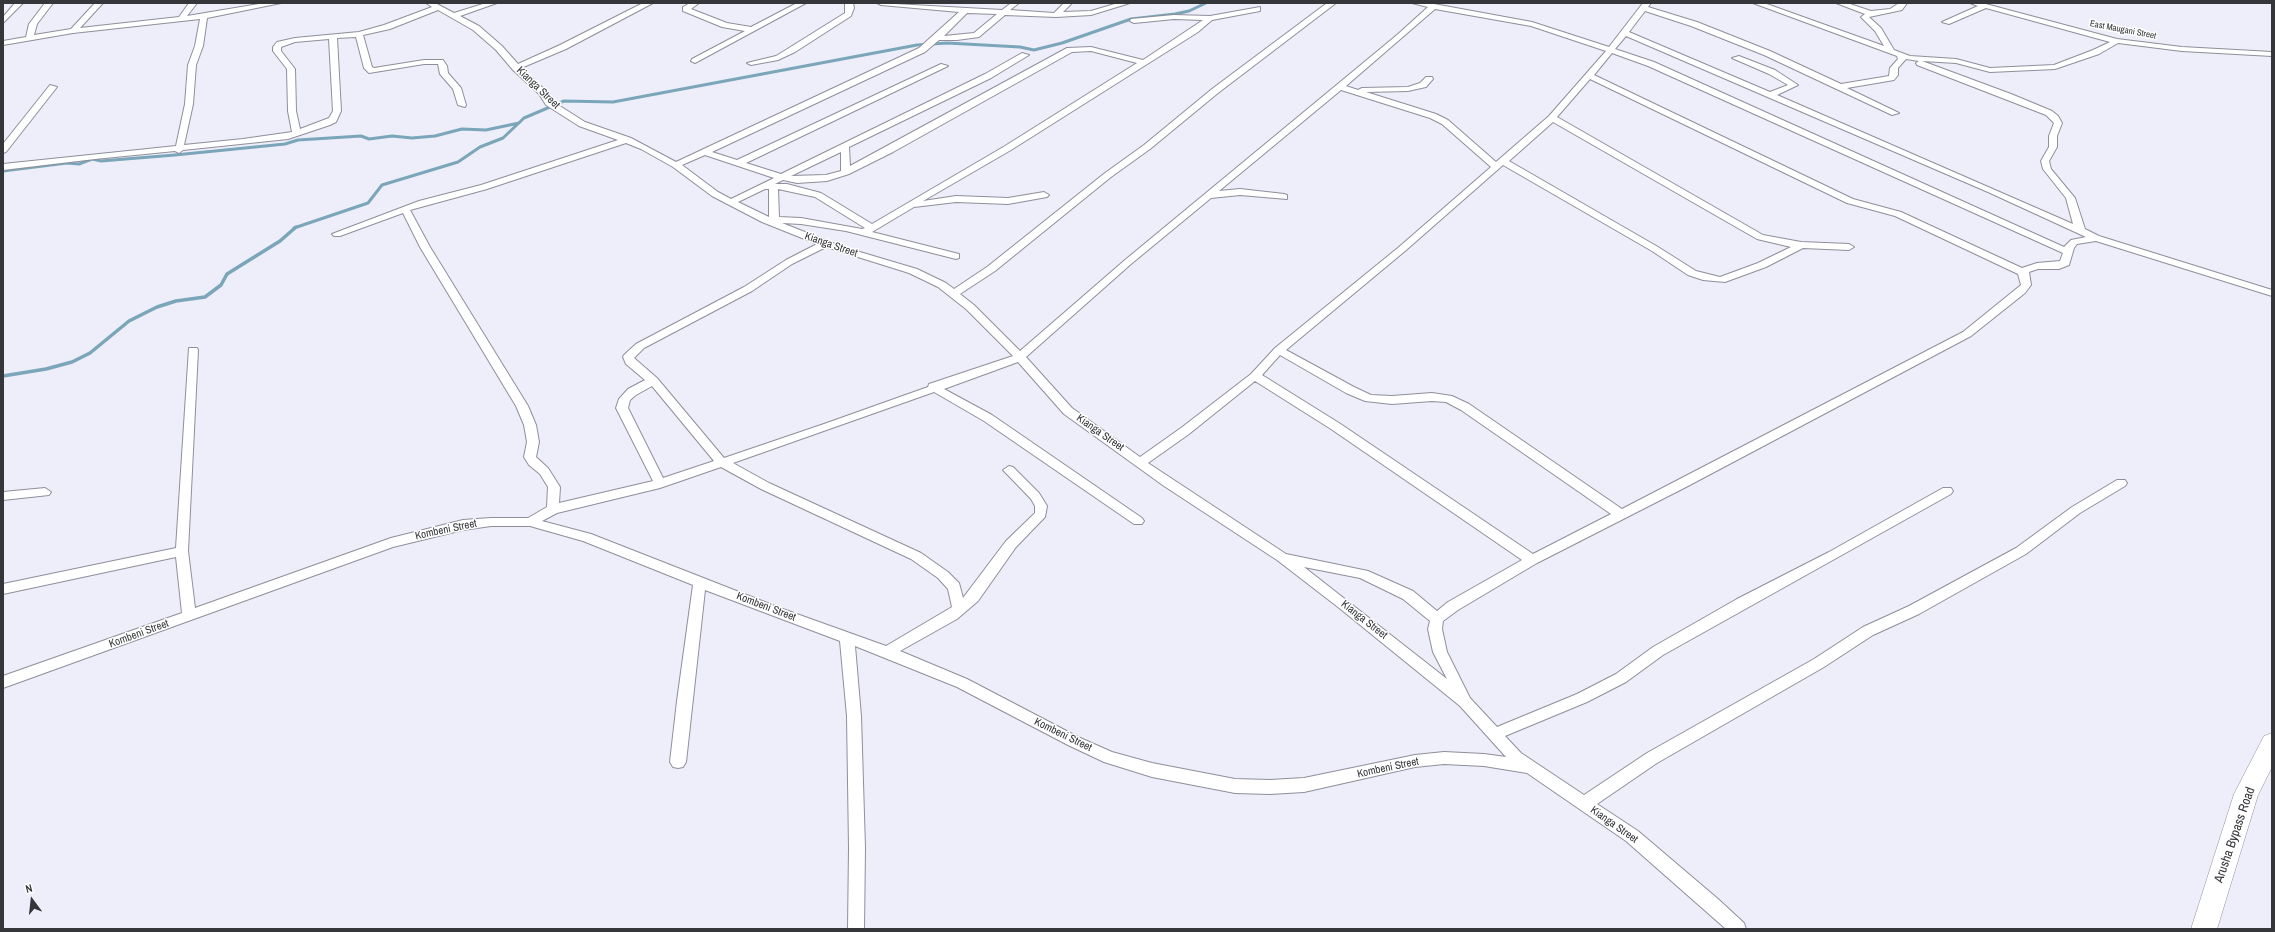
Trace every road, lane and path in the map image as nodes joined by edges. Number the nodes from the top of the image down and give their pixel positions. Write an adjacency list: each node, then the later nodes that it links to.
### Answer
1 (19, 3): 36 (street)
2 (49, 3): 44 (street)
3 (99, 3): 40 (street)
4 (193, 3): 34 (street)
5 (278, 3): 33 (street)
6 (493, 3): 31 (street)
7 (649, 3): 59 (street)
8 (695, 3): 39 (street)
9 (802, 3): 39 (street)
10 (849, 3): 56 (street)
11 (886, 3): 27 (street)
12 (958, 3): 27 (street)
13 (1015, 3): 29 (street)
14 (1068, 3): 32 (street)
15 (1126, 3): 32 (street)
16 (1332, 3): 101 (street)
17 (1418, 3): 23 (street)
18 (1757, 3): 50 (street)
19 (1840, 3): 30 (street)
20 (1903, 3): 30 (street)
21 (1974, 3): 25 (street, East Maugani Street)
22 (435, 5): 31 (street, Kianga Street); 42 (street)
23 (1434, 6): 49 (street); 63 (street)
24 (1645, 6): 41 (street); 64 (street)
25 (1985, 6): 38 (street); 47 (street, East Maugani Street)
26 (1256, 9): 35 (street)
27 (953, 10): 28 (street)
28 (966, 10): 29 (street); 46 (street)
29 (1004, 12): 32 (street); 46 (street)
30 (1871, 13): 50 (street)
31 (456, 15): 59 (street, Kianga Street)
32 (1056, 15)
33 (204, 16): 34 (street); 74 (street)
34 (182, 18): 40 (street)
35 (1210, 18): 37 (street); 57 (street)
36 (3, 21)
37 (1134, 21)
38 (1946, 22)
39 (753, 30): 55 (street)
40 (73, 31): 44 (street)
41 (1623, 32): 49 (street); 66 (street)
42 (359, 34): 45 (street); 67 (street)
43 (3, 36): 44 (street)
44 (30, 36): 48 (street)
45 (333, 38): 70 (street); 70 (street)
46 (937, 38): 75 (street)
47 (2116, 40): 51 (street, East Maugani Street); 53 (street)
48 (3, 42)
49 (1610, 51): 60 (street); 97 (street)
50 (1891, 51): 53 (street)
51 (2272, 54)
52 (1025, 55): 72 (street)
53 (1905, 57): 64 (street); 91 (street)
54 (1736, 58): 66 (street)
55 (695, 61)
56 (751, 62)
57 (1143, 62): 80 (street); 87 (street)
58 (944, 66): 76 (street)
59 (516, 68): 71 (street, Kianga Street)
60 (1588, 75): 69 (street); 99 (street)
61 (1429, 79): 65 (street)
62 (53, 87): 73 (street)
63 (1340, 87): 65 (street); 84 (street)
64 (1840, 87): 68 (street)
65 (1353, 90): 77 (street)
66 (1768, 96): 91 (street)
67 (462, 105)
68 (1895, 114)
69 (1552, 118): 77 (street); 95 (street)
70 (297, 133): 74 (street)
71 (628, 140): 78 (street, Kianga Street); 88 (street)
72 (844, 146): 80 (street); 81 (street)
73 (3, 150)
74 (179, 150): 79 (street)
75 (704, 152): 76 (street); 78 (street)
76 (738, 163): 81 (street)
77 (1499, 164): 95 (street); 103 (street)
78 (676, 165): 86 (street, Kianga Street)
79 (3, 167)
80 (846, 172): 81 (street)
81 (781, 177): 82 (street)
82 (768, 186): 86 (street); 89 (street); 90 (street)
83 (1044, 195): 87 (street)
84 (1208, 196): 85 (street); 104 (street)
85 (1284, 197)
86 (731, 202): 89 (street, Kianga Street)
87 (906, 208): 90 (street)
88 (405, 210): 92 (street); 116 (street)
89 (769, 220): 90 (street); 94 (street, Kianga Street)
90 (868, 230): 98 (street)
91 (2080, 230): 93 (street)
92 (337, 234)
93 (2096, 238): 97 (street); 100 (street)
94 (824, 244): 101 (street, Kianga Street); 106 (street)
95 (1801, 245): 96 (street)
96 (1849, 247)
97 (2068, 252): 99 (street)
98 (956, 256)
99 (2023, 272): 117 (street)
100 (2272, 293)
101 (953, 294): 104 (street, Kianga Street)
102 (193, 350): 120 (street)
103 (1279, 350): 105 (street); 117 (street)
104 (1020, 357): 107 (street); 109 (street, Kianga Street)
105 (1255, 376): 109 (street); 122 (street)
106 (653, 380): 108 (street); 112 (street)
107 (933, 387): 108 (street); 118 (street)
108 (721, 462): 112 (street); 125 (street)
109 (1140, 463): 121 (street, Kianga Street)
110 (1009, 470): 125 (street)
111 (2121, 483): 136 (street)
112 (660, 484): 116 (street)
113 (1947, 491): 132 (street)
114 (45, 492): 115 (street)
115 (3, 496)
116 (553, 509): 119 (street)
117 (1621, 515): 122 (street)
118 (1138, 521)
119 (530, 522): 123 (street, Kombeni Street); 126 (street, Kombeni Street)
120 (182, 551): 124 (street); 126 (street)
121 (1282, 558): 127 (street); 131 (street, Kianga Street)
122 (1532, 560): 127 (street)
123 (700, 581): 128 (street, Kombeni Street); 134 (street)
124 (3, 589)
125 (959, 610): 129 (street)
126 (189, 616): 130 (street, Kombeni Street)
127 (1437, 619): 131 (street)
128 (847, 637): 129 (street, Kombeni Street); 137 (street)
129 (888, 652): 135 (street, Kombeni Street)
130 (3, 682)
131 (1465, 702): 132 (street, Kianga Street)
132 (1495, 734): 135 (street, Kianga Street)
133 (2272, 743): 139 (main road, Arusha Bypass Road)
134 (678, 762)
135 (1531, 768): 136 (street, Kianga Street)
136 (1584, 804): 138 (street, Kianga Street)
137 (856, 929)
138 (1738, 929)
139 (2204, 929)

